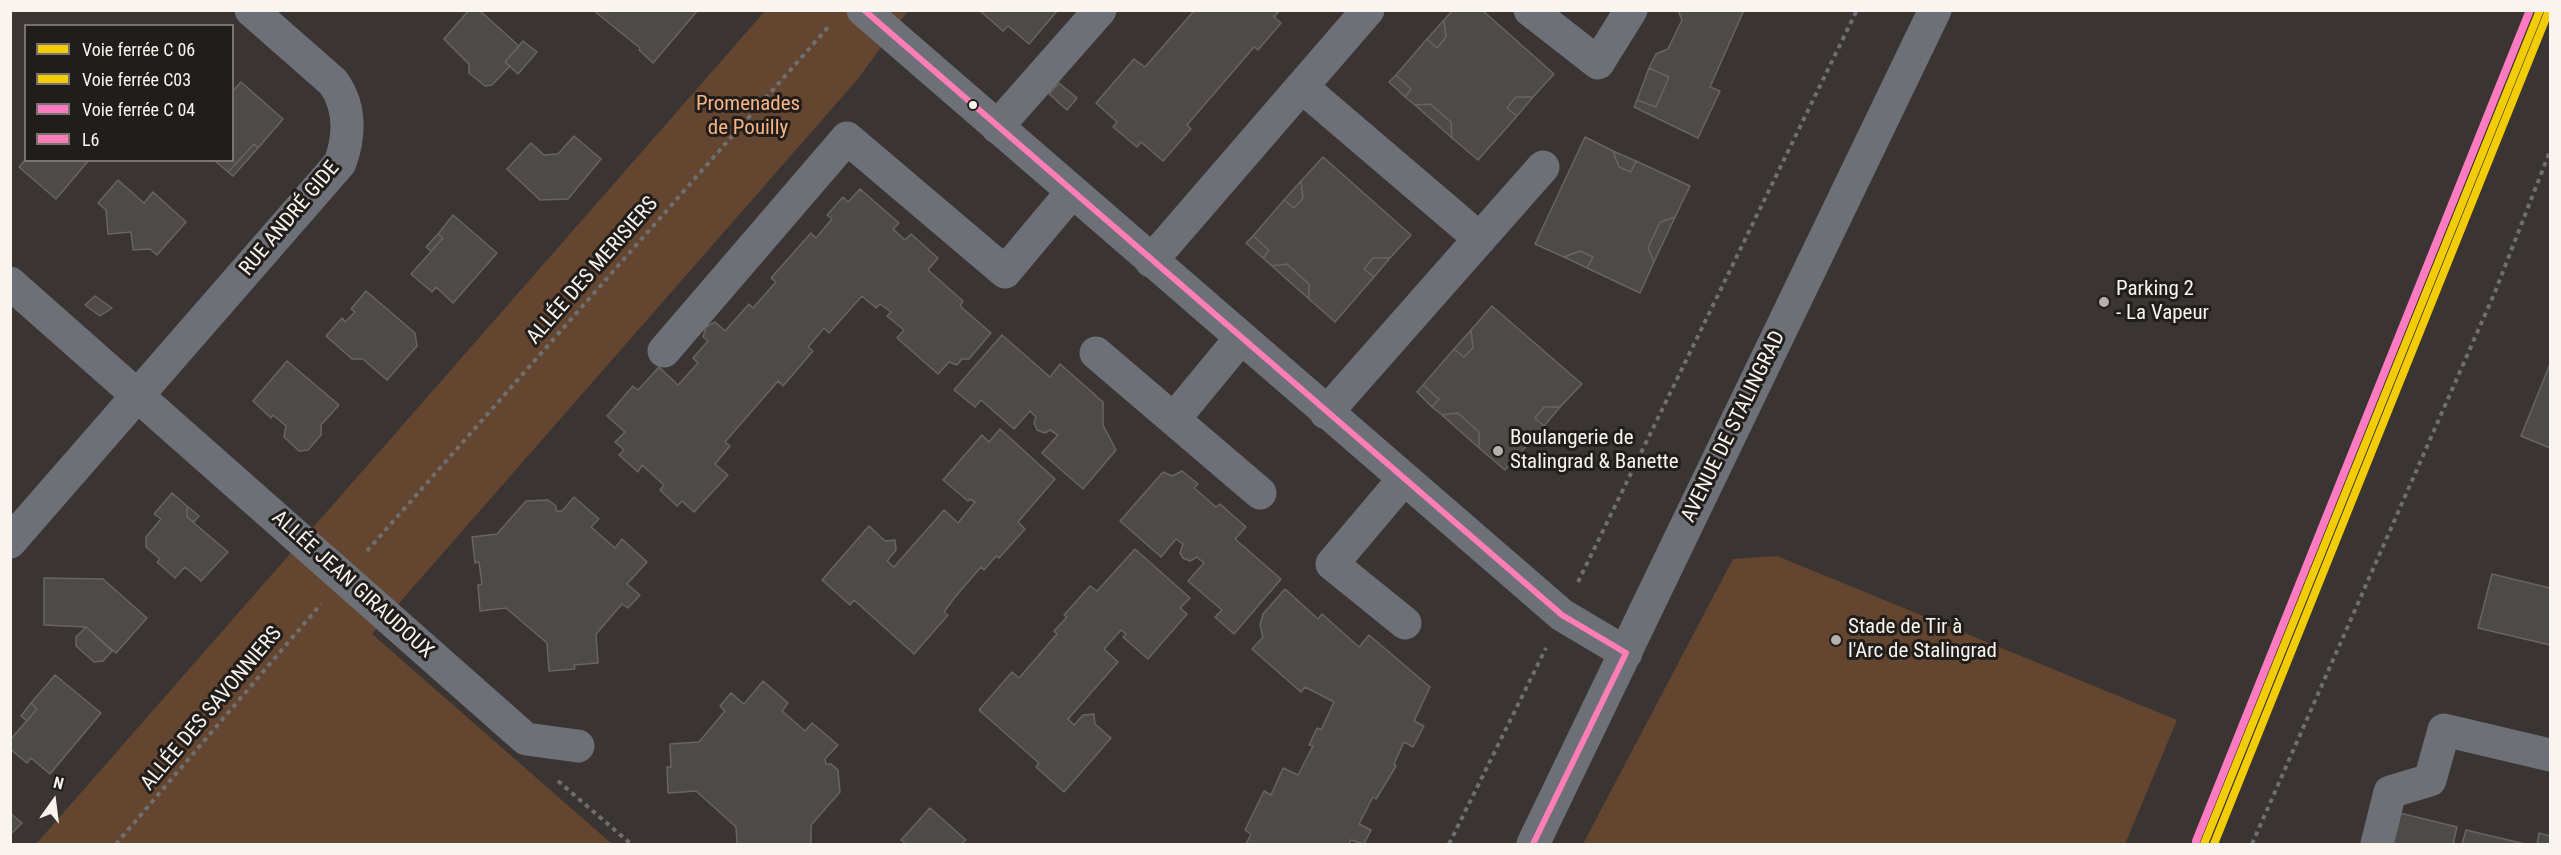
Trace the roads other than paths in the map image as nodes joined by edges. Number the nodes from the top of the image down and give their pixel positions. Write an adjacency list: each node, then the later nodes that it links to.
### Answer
1 (251, 10): 18 (street, RUE ANDRÉ GIDE)
2 (1100, 10): 9 (street)
3 (1368, 10): 8 (street)
4 (1530, 10): 5 (street)
5 (1631, 10)
6 (1935, 10): 25 (street, AVENUE DE STALINGRAD)
7 (849, 15): 9 (street)
8 (1302, 87): 12 (street); 13 (street)
9 (997, 127): 11 (street)
10 (1543, 167): 12 (street)
11 (1072, 192): 13 (street); 16 (street)
12 (1480, 239): 19 (street)
13 (1150, 261): 15 (street)
14 (10, 284): 18 (street, ALLÉE JEAN GIRAUDOUX)
15 (1240, 339): 19 (street); 20 (street)
16 (664, 351)
17 (1096, 353): 20 (street)
18 (139, 396): 23 (street, RUE ANDRÉ GIDE); 26 (street, ALLÉE JEAN GIRAUDOUX)
19 (1326, 413): 21 (street)
20 (1174, 419): 22 (street)
21 (1403, 480): 24 (street); 25 (street)
22 (1260, 493)
23 (10, 542)
24 (1405, 623)
25 (1626, 653): 28 (street, AVENUE DE STALINGRAD)
26 (578, 746)
27 (2550, 755): 29 (street)
28 (1533, 844)
29 (2377, 844)

